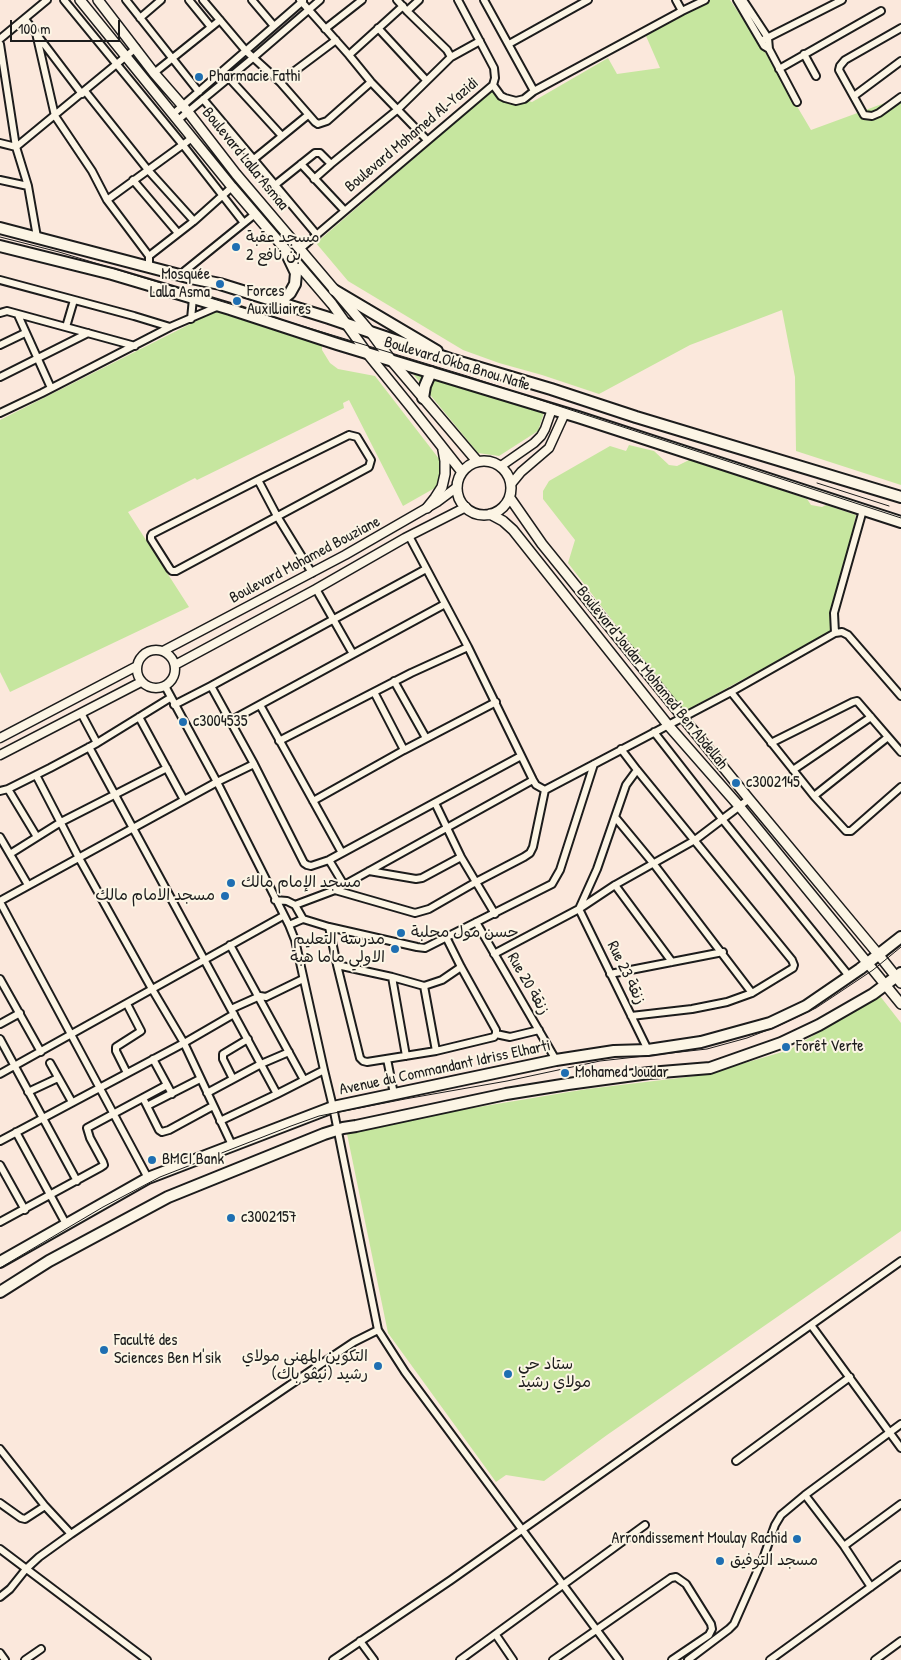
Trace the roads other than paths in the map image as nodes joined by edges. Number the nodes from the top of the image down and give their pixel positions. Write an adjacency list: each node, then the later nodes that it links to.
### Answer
1 (47, 0): 29 (street)
2 (64, 0): 52 (street)
3 (80, 0): 23 (main road, Boulevard Lalla Asmaa)
4 (98, 0): 23 (street); 43 (main road, Boulevard Lalla Asmaa)
5 (126, 0): 28 (street)
6 (161, 0): 28 (street)
7 (203, 0): 30 (street)
8 (252, 0): 31 (street)
9 (320, 0): 25 (street)
10 (362, 0): 35 (street)
11 (397, 0): 24 (street)
12 (420, 0): 24 (street)
13 (459, 0): 40 (street)
14 (484, 0): 42 (street)
15 (588, 0): 42 (street)
16 (676, 0): 26 (street)
17 (705, 0): 26 (street, Boulevard Mohamed Al-Yazidi)
18 (737, 0): 38 (street)
19 (743, 0): 38 (street)
20 (842, 0): 38 (street)
21 (193, 1): 32 (street)
22 (302, 1): 25 (street); 31 (street)
23 (88, 9): 47 (main road, Boulevard Lalla Asmaa)
24 (405, 9): 33 (street); 48 (street)
25 (308, 10): 35 (street); 50 (street)
26 (682, 11): 61 (street, Boulevard Mohamed Al-Yazidi)
27 (881, 11): 45 (street)
28 (140, 18): 49 (street)
29 (25, 19): 36 (street); 37 (street)
30 (220, 20): 32 (street); 44 (street)
31 (274, 26): 44 (street)
32 (211, 27): 49 (street)
33 (378, 28): 46 (street); 57 (street)
34 (901, 28): 64 (street)
35 (325, 29): 39 (street)
36 (36, 33): 63 (street); 71 (street)
37 (0, 39)
38 (764, 39): 53 (street)
39 (336, 40): 46 (street); 58 (street)
40 (480, 41): 48 (street); 60 (street)
41 (0, 44): 78 (street)
42 (509, 44): 61 (street)
43 (136, 48): 47 (street); 54 (main road, Boulevard Lalla Asmaa)
44 (246, 51): 50 (street); 62 (street)
45 (804, 54): 53 (street); 55 (street)
46 (349, 55): 59 (street)
47 (126, 57): 52 (street); 72 (main road, Boulevard Lalla Asmaa)
48 (451, 57): 57 (street)
49 (173, 58): 54 (street); 62 (street)
50 (254, 58): 56 (street); 58 (street)
51 (901, 61): 64 (street)
52 (116, 65): 63 (street); 77 (street)
53 (779, 69): 67 (street)
54 (154, 73): 68 (main road, Boulevard Lalla Asmaa)
55 (816, 76)
56 (229, 78): 66 (street); 73 (street)
57 (426, 80): 69 (street)
58 (280, 82): 70 (street)
59 (371, 82): 69 (street); 70 (street)
60 (493, 85): 61 (street, Boulevard Mohamed Al-Yazidi); 75 (street, Boulevard Mohamed Al-Yazidi)
61 (534, 91)
62 (199, 92): 68 (street)
63 (83, 93): 71 (street); 82 (street)
64 (854, 96): 65 (street)
65 (901, 97)
66 (203, 99): 68 (street); 79 (street)
67 (797, 102)
68 (185, 109): 72 (street); 100 (main road, Boulevard Lalla Asmaa)
69 (397, 110): 75 (street); 81 (street)
70 (308, 115): 73 (street)
71 (55, 116): 78 (street); 90 (street)
72 (175, 117): 74 (main road, Boulevard Lalla Asmaa)
73 (282, 136): 79 (street)
74 (192, 138): 77 (street); 88 (main road, Boulevard Lalla Asmaa)
75 (427, 140): 91 (street, Boulevard Mohamed Al-Yazidi)
76 (0, 143): 78 (street)
77 (183, 145): 82 (street); 89 (street)
78 (16, 147): 87 (street)
79 (254, 159): 86 (street)
80 (301, 164): 81 (street); 83 (street); 86 (street)
81 (331, 164): 83 (street)
82 (148, 170): 85 (street); 93 (street)
83 (314, 179): 91 (street)
84 (0, 180): 87 (street)
85 (134, 180): 90 (street); 96 (street)
86 (275, 185): 97 (street)
87 (28, 186): 98 (street)
88 (232, 187): 89 (street); 92 (main road, Boulevard Lalla Asmaa)
89 (222, 195): 93 (street); 94 (street)
90 (107, 200): 102 (street)
91 (344, 210): 97 (street, Boulevard Mohamed Al-Yazidi)
92 (254, 214): 94 (street); 101 (main road, Boulevard Lalla Asmaa)
93 (194, 221): 96 (street)
94 (244, 223): 104 (street)
95 (0, 228): 98 (main road, Boulevard Okba Bnou Nafie)
96 (178, 234): 102 (street)
97 (317, 234): 100 (street, Boulevard Mohamed Al-Yazidi)
98 (37, 237): 103 (main road, Boulevard Okba Bnou Nafie)
99 (0, 246): 107 (main road, Boulevard Okba Bnou Nafie)
100 (300, 249): 106 (main road, Boulevard Lalla Asmaa)
101 (285, 250): 109 (main road); 114 (main road, Boulevard Lalla Asmaa)
102 (149, 256): 103 (street)
103 (149, 267): 104 (main road, Boulevard Okba Bnou Nafie)
104 (181, 274): 109 (main road, Boulevard Okba Bnou Nafie)
105 (0, 280): 108 (street)
106 (334, 290): 119 (main road, Boulevard Lalla Asmaa); 124 (main road)
107 (193, 298): 110 (main road, Boulevard Okba Bnou Nafie); 113 (street)
108 (74, 300): 115 (street); 116 (street)
109 (271, 300): 114 (main road, Boulevard Okba Bnou Nafie)
110 (219, 306): 113 (street); 122 (main road, Boulevard Okba Bnou Nafie)
111 (0, 312): 112 (street)
112 (18, 315): 115 (street); 117 (street)
113 (191, 318): 116 (street)
114 (347, 325): 119 (main road, Boulevard Okba Bnou Nafie); 122 (main road)
115 (66, 327): 118 (street)
116 (170, 327): 121 (street)
117 (25, 333): 120 (street); 123 (street)
118 (88, 333): 121 (street); 123 (street)
119 (372, 334): 124 (main road, Boulevard Okba Bnou Nafie); 125 (main road)
120 (0, 345)
121 (135, 346): 128 (street)
122 (367, 353): 125 (main road, Boulevard Okba Bnou Nafie); 133 (main road)
123 (37, 358): 127 (street); 128 (street)
124 (450, 359): 140 (main road, Boulevard Okba Bnou Nafie)
125 (391, 360): 126 (main road, Boulevard Okba Bnou Nafie); 129 (main road)
126 (432, 372): 129 (main road); 130 (main road, Boulevard Okba Bnou Nafie)
127 (0, 377)
128 (51, 388): 131 (street)
129 (423, 398): 134 (main road)
130 (552, 409): 132 (main road, Boulevard Okba Bnou Nafie); 135 (street)
131 (0, 413)
132 (565, 413): 138 (street); 144 (main road, Boulevard Okba Bnou Nafie)
133 (442, 447): 136 (main road); 143 (main road)
134 (477, 461): 135 (main road); 136 (main road)
135 (501, 466): 138 (main road)
136 (462, 472): 139 (main road)
137 (258, 480): 146 (street); 146 (street); 146 (street)
138 (512, 483): 141 (main road)
139 (457, 486): 142 (main road); 143 (street, Boulevard Mohamed Bouziane)
140 (901, 497)
141 (510, 498): 145 (main road); 172 (main road, Boulevard Joudar Mohamed Ben Abdellah)
142 (466, 507): 145 (main road); 148 (street, Boulevard Mohamed Bouziane)
143 (426, 508): 150 (street, Boulevard Mohamed Bouziane)
144 (863, 510): 147 (main road, Boulevard Okba Bnou Nafie); 154 (street)
145 (490, 514): 175 (main road, Boulevard Joudar Mohamed Ben Abdellah)
146 (277, 516): 150 (street)
147 (901, 522)
148 (409, 536): 149 (street); 151 (street, Boulevard Mohamed Bouziane)
149 (426, 569): 152 (street); 153 (street)
150 (312, 573): 156 (street, Boulevard Mohamed Bouziane)
151 (316, 589): 153 (street); 158 (street, Boulevard Mohamed Bouziane)
152 (444, 604): 155 (street); 157 (street)
153 (334, 620): 157 (street); 163 (street)
154 (835, 633): 165 (street); 166 (street)
155 (468, 646): 161 (street); 168 (street)
156 (163, 651): 158 (street); 159 (street)
157 (353, 654): 169 (street)
158 (175, 665): 162 (street)
159 (137, 666): 160 (street); 178 (street)
160 (142, 682): 162 (street); 170 (street)
161 (394, 682): 164 (street); 179 (street)
162 (165, 686): 167 (street)
163 (211, 686): 167 (street); 174 (street)
164 (374, 692): 180 (street); 185 (street)
165 (731, 692): 172 (street); 182 (street)
166 (901, 696)
167 (172, 701): 171 (street); 196 (street)
168 (496, 702): 179 (street); 188 (street)
169 (260, 705): 174 (street); 180 (street)
170 (80, 713): 181 (street); 187 (street)
171 (139, 717): 181 (street); 191 (street)
172 (682, 717): 175 (street); 203 (main road, Boulevard Joudar Mohamed Ben Abdellah)
173 (872, 717): 177 (street); 182 (street); 193 (street)
174 (230, 721): 189 (street)
175 (668, 725): 176 (street); 207 (main road, Boulevard Joudar Mohamed Ben Abdellah)
176 (654, 732): 184 (street); 209 (street)
177 (888, 737): 186 (street); 202 (street)
178 (0, 738)
179 (426, 738): 185 (street)
180 (279, 741): 205 (street)
181 (97, 743): 183 (street)
182 (771, 743): 193 (street)
183 (89, 747): 194 (street); 201 (street)
184 (622, 749): 190 (street); 192 (street)
185 (404, 750): 205 (street)
186 (901, 752)
187 (0, 755)
188 (522, 756): 195 (street); 206 (street)
189 (254, 764): 196 (street); 220 (street)
190 (594, 764): 199 (street); 232 (street)
191 (167, 768): 201 (street); 204 (street)
192 (637, 770): 208 (street); 215 (street)
193 (793, 770): 202 (street)
194 (36, 774): 198 (street); 210 (street)
195 (533, 780): 199 (street); 211 (street)
196 (217, 782): 204 (street); 228 (street)
197 (901, 787): 202 (street)
198 (8, 789): 200 (street); 214 (street)
199 (545, 790): 223 (street)
200 (0, 791)
201 (114, 795): 210 (street); 212 (street)
202 (814, 796)
203 (749, 799): 207 (street); 243 (main road, Boulevard Joudar Mohamed Ben Abdellah)
204 (184, 800): 212 (street)
205 (313, 801): 216 (street)
206 (435, 803): 211 (street); 216 (street)
207 (739, 806): 209 (street); 246 (main road, Boulevard Joudar Mohamed Ben Abdellah)
208 (615, 817): 221 (street); 231 (street)
209 (722, 819): 215 (street); 250 (street)
210 (61, 822): 214 (street); 219 (street)
211 (446, 828): 218 (street); 222 (street)
212 (132, 829): 219 (street); 244 (street)
213 (0, 837): 217 (street)
214 (37, 837): 217 (street)
215 (695, 840): 221 (street); 259 (street)
216 (342, 853): 220 (street)
217 (10, 854): 224 (street)
218 (461, 857): 222 (street); 223 (street)
219 (79, 858): 224 (street); 258 (street)
220 (329, 860): 225 (street)
221 (653, 863): 226 (street); 241 (street)
222 (369, 871): 225 (street)
223 (476, 882): 227 (street); 232 (street)
224 (28, 885): 229 (street)
225 (344, 885): 227 (street)
226 (615, 885): 231 (street); 245 (street)
227 (335, 890): 230 (street)
228 (276, 900): 230 (street); 233 (street)
229 (0, 902): 269 (street)
230 (296, 905): 234 (street)
231 (579, 909): 242 (street); 249 (street, Rue 23 زنقة)
232 (495, 914): 235 (street)
233 (283, 916): 236 (street); 240 (street)
234 (303, 919): 236 (street); 237 (street)
235 (476, 922): 238 (street); 242 (street, Rue 20 زنقة)
236 (289, 925): 254 (street)
237 (329, 927): 238 (street); 247 (street)
238 (446, 937): 248 (street)
239 (901, 937): 243 (main road, Avenue du Commandant Idriss Elharti)
240 (230, 944): 244 (street); 260 (street)
241 (722, 952): 245 (street); 259 (street)
242 (494, 954): 267 (street, Rue 20 زنقة)
243 (878, 954): 246 (main road, Avenue du Commandant Idriss Elharti); 252 (main road, Boulevard Joudar Mohamed Ben Abdellah)
244 (205, 959): 258 (street); 263 (street)
245 (672, 962): 249 (street)
246 (867, 963): 250 (main road, Avenue du Commandant Idriss Elharti); 255 (main road, Boulevard Joudar Mohamed Ben Abdellah)
247 (336, 965): 251 (street); 279 (street)
248 (461, 967): 256 (street); 268 (street)
249 (610, 974): 265 (street, Rue 23 زنقة)
250 (850, 976): 273 (main road, Avenue du Commandant Idriss Elharti)
251 (392, 977): 256 (street); 277 (street)
252 (899, 978): 255 (main road)
253 (0, 979): 257 (street)
254 (304, 979): 260 (street); 284 (street)
255 (886, 984): 262 (main road, Boulevard Joudar Mohamed Ben Abdellah); 306 (main road)
256 (424, 986): 274 (street)
257 (2, 989): 264 (street)
258 (152, 990): 261 (street); 272 (street)
259 (752, 993): 265 (street)
260 (260, 996): 263 (street); 276 (street)
261 (127, 1004): 269 (street); 285 (street)
262 (901, 1004)
263 (233, 1012): 271 (street); 272 (street)
264 (20, 1013): 266 (street); 275 (street)
265 (631, 1016): 273 (street, Rue 23 زنقة)
266 (0, 1024)
267 (539, 1030): 268 (street); 280 (street, Rue 20 زنقة)
268 (496, 1034): 274 (street)
269 (71, 1036): 275 (street); 292 (street)
270 (0, 1039): 283 (street)
271 (248, 1039): 282 (street); 289 (street)
272 (184, 1043): 278 (street); 288 (street)
273 (648, 1050): 280 (main road, Avenue du Commandant Idriss Elharti)
274 (436, 1051): 277 (street)
275 (41, 1052): 283 (street)
276 (289, 1052): 282 (street); 290 (street)
277 (406, 1056): 279 (street)
278 (153, 1059): 285 (street); 291 (street)
279 (387, 1059): 297 (street)
280 (556, 1060): 297 (main road, Avenue du Commandant Idriss Elharti)
281 (50, 1063): 287 (street)
282 (261, 1064): 289 (street); 296 (street)
283 (14, 1067): 286 (street); 293 (street)
284 (324, 1070): 290 (street); 302 (street)
285 (127, 1073): 292 (street)
286 (0, 1074)
287 (58, 1078): 293 (street); 299 (street)
288 (200, 1078): 294 (street); 295 (street)
289 (234, 1079): 294 (street)
290 (304, 1080): 296 (street)
291 (167, 1085): 295 (street); 298 (street)
292 (100, 1087): 299 (street); 303 (street)
293 (28, 1092): 304 (street)
294 (207, 1093): 301 (street)
295 (172, 1094): 300 (street)
296 (277, 1094): 305 (street)
297 (394, 1094): 302 (main road, Avenue du Commandant Idriss Elharti)
298 (143, 1098): 300 (street); 303 (street)
299 (72, 1102): 304 (street)
300 (147, 1106): 301 (street)
301 (213, 1106): 305 (street)
302 (334, 1107): 306 (street); 309 (main road, Avenue du Commandant Idriss Elharti)
303 (113, 1114): 312 (street); 313 (street)
304 (42, 1118): 307 (street); 313 (street)
305 (220, 1121): 309 (street)
306 (337, 1129): 320 (main road); 322 (street)
307 (16, 1132): 308 (street); 314 (street)
308 (0, 1141)
309 (232, 1145): 312 (main road, Avenue du Commandant Idriss Elharti)
310 (0, 1165): 311 (street)
311 (2, 1174): 315 (street)
312 (148, 1178): 317 (main road, Avenue du Commandant Idriss Elharti)
313 (77, 1181): 314 (street)
314 (51, 1196): 315 (street); 317 (street)
315 (25, 1210): 316 (street)
316 (0, 1222)
317 (66, 1224): 318 (main road, Avenue du Commandant Idriss Elharti)
318 (0, 1262)
319 (901, 1262): 321 (street)
320 (0, 1292)
321 (810, 1325): 323 (street); 334 (street)
322 (378, 1330): 334 (street); 335 (street)
323 (850, 1377): 325 (street); 328 (street)
324 (901, 1424): 325 (street)
325 (890, 1432): 326 (street); 329 (street)
326 (901, 1448)
327 (0, 1449): 332 (street)
328 (736, 1461)
329 (805, 1495): 336 (street); 359 (street)
330 (0, 1503): 332 (street)
331 (901, 1504): 336 (street)
332 (45, 1506): 335 (street)
333 (645, 1525): 340 (street)
334 (522, 1530): 340 (street); 345 (street)
335 (71, 1534): 339 (street)
336 (844, 1546): 341 (street)
337 (0, 1549): 339 (street)
338 (901, 1565): 341 (street)
339 (26, 1569): 342 (street); 351 (street)
340 (563, 1584): 343 (street); 344 (street)
341 (871, 1587): 360 (street)
342 (0, 1597)
343 (596, 1629): 356 (street); 357 (street); 358 (street)
344 (496, 1634): 354 (street); 355 (street)
345 (360, 1641): 352 (street); 353 (street)
346 (901, 1641): 361 (street)
347 (41, 1649): 350 (street)
348 (0, 1653): 349 (street)
349 (5, 1660)
350 (25, 1660)
351 (147, 1660)
352 (333, 1660)
353 (374, 1660)
354 (460, 1660)
355 (513, 1660)
356 (553, 1660)
357 (619, 1660)
358 (672, 1660)
359 (688, 1660)
360 (770, 1660)
361 (875, 1660)

